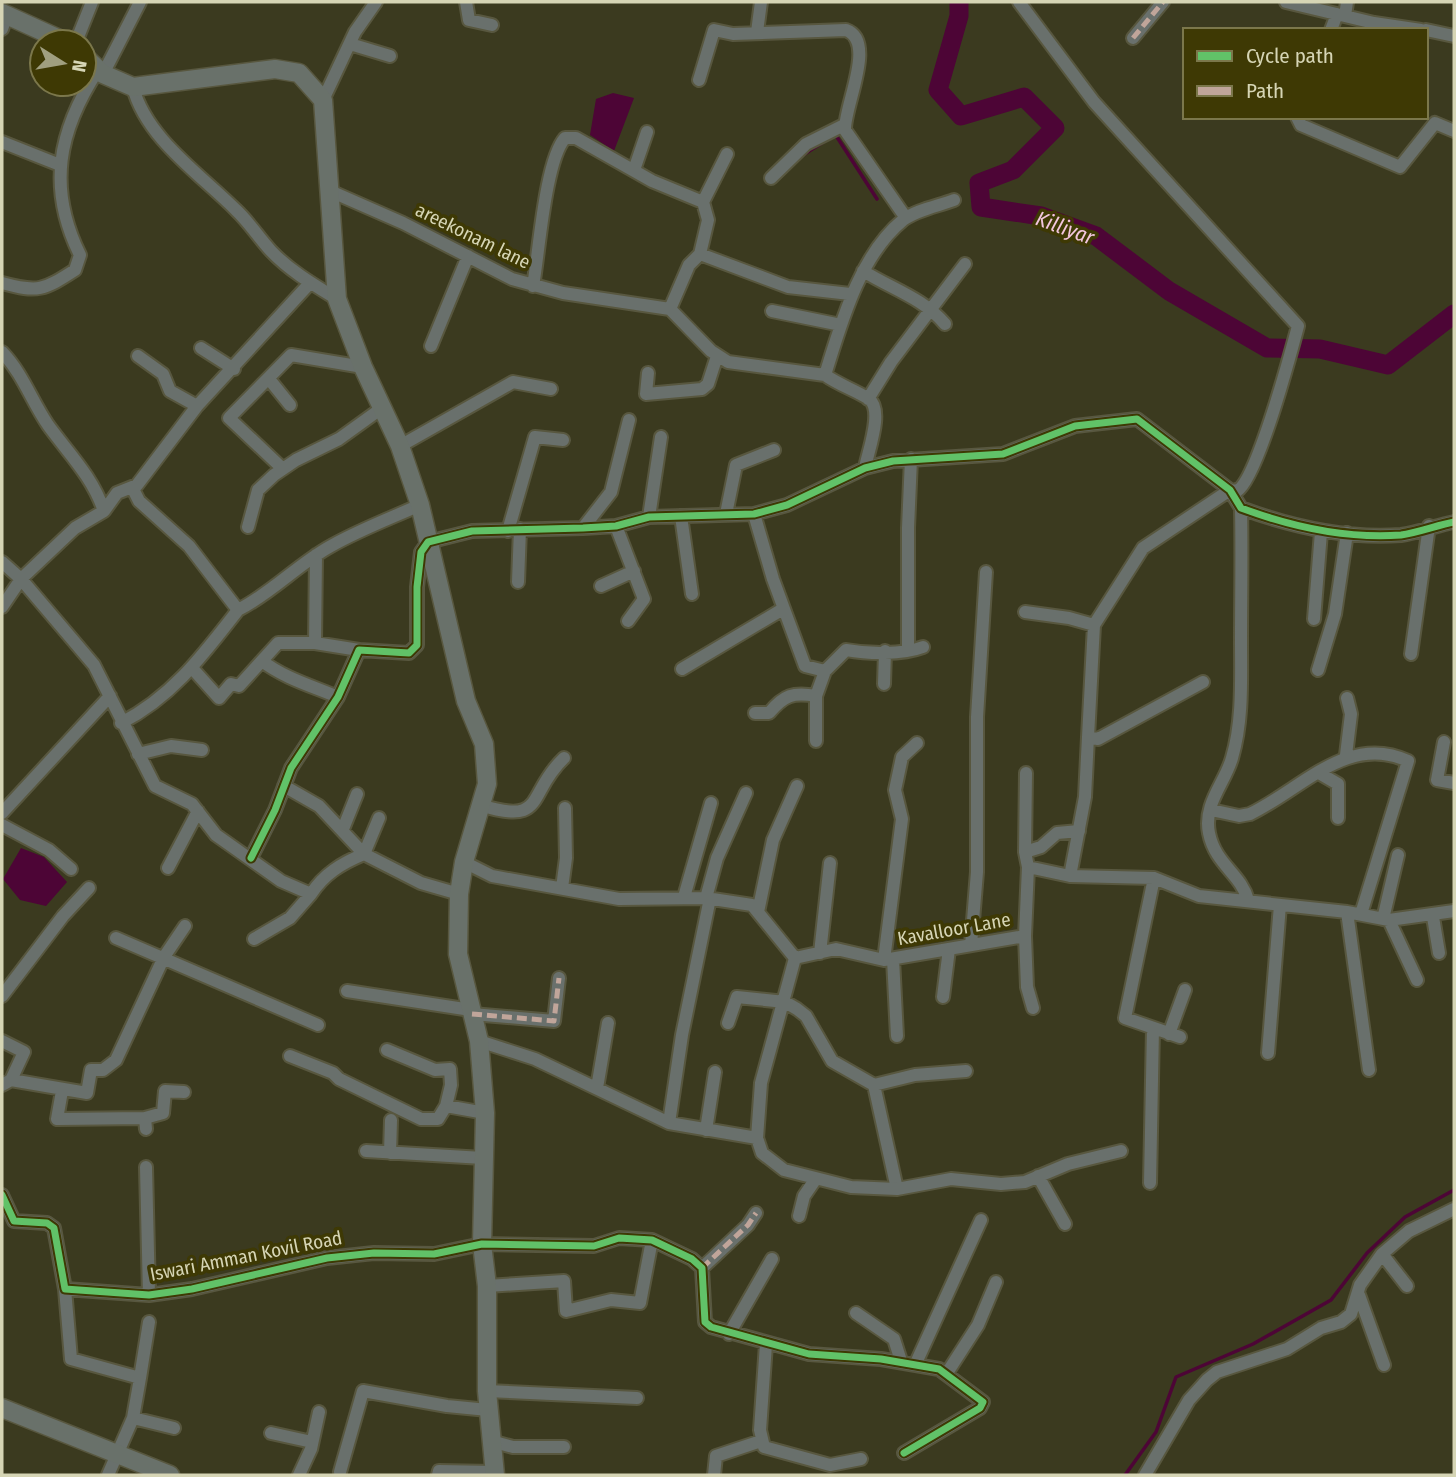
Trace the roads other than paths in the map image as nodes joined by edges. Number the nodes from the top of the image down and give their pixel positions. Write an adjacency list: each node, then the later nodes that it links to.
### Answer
1 (92, 2): 14 (street)
2 (140, 2): 24 (street)
3 (373, 2): 21 (street)
4 (466, 2): 12 (street)
5 (761, 2): 18 (street)
6 (1019, 2): 79 (street)
7 (1163, 2): 20 (street)
8 (1286, 2): 10 (street)
9 (1347, 2): 10 (street)
10 (1341, 15): 15 (street); 16 (street)
11 (3, 19): 13 (main road)
12 (492, 25)
13 (28, 28)
14 (82, 28)
15 (1332, 28)
16 (1413, 28)
17 (1428, 31): 19 (street)
18 (757, 32): 25 (street); 29 (street)
19 (1454, 36)
20 (1133, 38)
21 (349, 44): 22 (street); 27 (street)
22 (390, 56)
23 (98, 69): 24 (main road)
24 (101, 72): 26 (main road); 34 (street)
25 (699, 80)
26 (133, 87): 27 (main road); 46 (street)
27 (323, 100): 37 (main road)
28 (1298, 119): 30 (street)
29 (844, 125): 36 (street); 40 (street)
30 (1454, 131)
31 (647, 132): 35 (street)
32 (2, 142): 34 (street)
33 (727, 154): 39 (street)
34 (60, 165): 45 (street)
35 (634, 170): 39 (street); 47 (street)
36 (771, 178)
37 (330, 191): 42 (street, areekonam lane); 49 (main road)
38 (954, 200): 40 (street)
39 (703, 202): 41 (street)
40 (906, 218): 44 (street)
41 (700, 254): 48 (street); 51 (street)
42 (468, 256): 47 (street, areekonam lane); 55 (street)
43 (965, 264): 50 (street)
44 (863, 271): 48 (street); 50 (street)
45 (2, 283)
46 (310, 283): 49 (street); 61 (street)
47 (533, 286): 51 (street, areekonam lane)
48 (850, 294): 54 (street)
49 (337, 299): 60 (main road)
50 (932, 308): 53 (street); 66 (street)
51 (670, 309): 58 (street)
52 (772, 311): 54 (street)
53 (946, 324)
54 (841, 325): 63 (street)
55 (431, 346)
56 (201, 348): 61 (street)
57 (2, 352): 82 (street)
58 (714, 354): 62 (street); 63 (street)
59 (138, 356): 68 (street)
60 (363, 367): 64 (street); 69 (main road)
61 (234, 369): 68 (street)
62 (648, 373)
63 (825, 375): 66 (street)
64 (269, 379): 67 (street); 77 (street)
65 (551, 390): 73 (street)
66 (868, 399): 76 (street)
67 (290, 405)
68 (197, 406): 78 (street)
69 (382, 408): 73 (main road); 77 (street)
70 (629, 420): 91 (street)
71 (662, 437): 86 (street)
72 (563, 440): 92 (street)
73 (400, 446): 80 (main road)
74 (774, 450): 83 (street)
75 (911, 459): 76 (street); 79 (street); 114 (street)
76 (865, 468): 84 (street)
77 (283, 469): 90 (street)
78 (132, 489): 82 (street); 106 (street)
79 (1230, 489): 81 (street); 110 (street)
80 (420, 505): 95 (main road); 96 (street)
81 (1241, 508): 93 (street); 148 (street)
82 (104, 511): 100 (street)
83 (726, 514): 84 (street); 85 (street)
84 (754, 514): 105 (street)
85 (681, 516): 86 (street); 103 (street)
86 (649, 517): 88 (street)
87 (1454, 522): 89 (street)
88 (616, 526): 91 (street); 98 (street)
89 (1429, 526): 94 (street); 116 (street)
90 (248, 527)
91 (583, 528): 92 (street)
92 (514, 530): 95 (street); 101 (street)
93 (1321, 532): 94 (street); 108 (street)
94 (1347, 533): 120 (street)
95 (428, 542): 113 (street); 146 (main road)
96 (316, 555): 106 (street); 111 (street)
97 (2, 562): 100 (street)
98 (634, 571): 102 (street); 109 (street)
99 (986, 572): 184 (street)
100 (21, 579): 104 (street); 124 (street)
101 (518, 582)
102 (601, 586)
103 (692, 594)
104 (2, 607)
105 (783, 609): 119 (street); 121 (street)
106 (238, 610): 118 (street)
107 (1025, 612): 110 (street)
108 (1314, 619)
109 (628, 621)
110 (1094, 625): 130 (street)
111 (315, 643): 113 (street); 117 (street)
112 (923, 647): 114 (street)
113 (359, 650): 126 (street)
114 (908, 650): 115 (street)
115 (885, 651): 121 (street); 123 (street)
116 (1411, 654)
117 (262, 662): 118 (street); 126 (street)
118 (192, 668): 129 (street)
119 (682, 668)
120 (1318, 670)
121 (825, 671): 125 (street)
122 (1203, 682): 130 (street)
123 (884, 684)
124 (110, 696): 129 (street); 150 (street)
125 (816, 696): 128 (street); 131 (street)
126 (338, 697): 141 (street)
127 (1347, 698): 136 (street)
128 (755, 713)
129 (121, 723): 135 (street)
130 (1088, 737): 155 (street)
131 (816, 741)
132 (1444, 742): 140 (street)
133 (917, 743): 190 (street)
134 (202, 750): 135 (street)
135 (138, 754): 149 (street)
136 (1346, 755): 139 (street); 177 (street)
137 (565, 758): 146 (street)
138 (1026, 773): 156 (street, Kavalloor Lane)
139 (1319, 773): 148 (street); 152 (street)
140 (1454, 783)
141 (284, 786): 154 (street); 159 (street)
142 (797, 786): 176 (street)
143 (746, 793): 172 (street)
144 (357, 794): 154 (street)
145 (711, 803): 171 (street)
146 (480, 805): 160 (main road)
147 (565, 808): 168 (street)
148 (1211, 810): 173 (street)
149 (198, 811): 159 (street); 163 (street)
150 (2, 813)
151 (379, 818): 157 (street)
152 (1338, 818)
153 (2, 825): 164 (street)
154 (343, 830): 157 (street)
155 (1079, 831): 156 (street); 165 (street)
156 (1025, 852): 162 (street, Kavalloor Lane)
157 (364, 854): 169 (street); 170 (street)
158 (1398, 855): 179 (street)
159 (251, 858): 169 (street)
160 (464, 862): 168 (street); 170 (main road)
161 (831, 863): 186 (street)
162 (1028, 867): 165 (street); 181 (street, Kavalloor Lane)
163 (168, 868)
164 (71, 869)
165 (1070, 876): 166 (street)
166 (1154, 878): 173 (street); 203 (street)
167 (89, 888): 195 (street)
168 (562, 888): 171 (street)
169 (311, 894): 183 (street)
170 (458, 894): 199 (main road)
171 (684, 897): 172 (street)
172 (708, 898): 176 (street); 221 (street)
173 (1248, 900): 174 (street)
174 (1280, 905): 177 (street); 208 (street)
175 (1454, 911): 178 (street)
176 (758, 912): 189 (street)
177 (1354, 913): 179 (street); 210 (street)
178 (1433, 917): 179 (street); 187 (street)
179 (1386, 920): 192 (street)
180 (185, 926): 188 (street)
181 (1025, 936): 184 (street, Kavalloor Lane); 198 (street)
182 (116, 938): 188 (street)
183 (254, 939)
184 (971, 945): 185 (street, Kavalloor Lane)
185 (949, 949): 190 (street, Kavalloor Lane); 196 (street)
186 (820, 953): 189 (street, Kavalloor Lane); 190 (street, Kavalloor Lane)
187 (1439, 953)
188 (164, 957): 202 (street); 216 (street)
189 (795, 958): 197 (street)
190 (888, 959): 204 (street)
191 (559, 978): 199 (street)
192 (1418, 980)
193 (1185, 990): 203 (street)
194 (347, 991): 199 (street)
195 (2, 996)
196 (943, 997)
197 (785, 1002): 201 (street); 214 (street); 223 (street)
198 (1032, 1008)
199 (472, 1012): 206 (main road)
200 (608, 1023): 215 (street)
201 (728, 1023)
202 (318, 1025)
203 (1153, 1028): 231 (street)
204 (897, 1036)
205 (2, 1041): 213 (street)
206 (479, 1041): 215 (street); 219 (main road)
207 (387, 1050): 218 (street)
208 (1268, 1054)
209 (290, 1056): 218 (street)
210 (1368, 1070)
211 (966, 1071): 214 (street)
212 (715, 1072): 222 (street)
213 (6, 1083): 216 (street)
214 (874, 1085): 232 (street)
215 (597, 1087): 221 (street)
216 (62, 1091): 217 (street)
217 (184, 1092)
218 (446, 1106): 219 (street)
219 (485, 1113): 227 (main road)
220 (391, 1120): 226 (street)
221 (669, 1124): 222 (street)
222 (706, 1129): 223 (street)
223 (757, 1138): 230 (street)
224 (1121, 1151): 229 (street)
225 (366, 1152): 226 (street)
226 (390, 1153): 227 (street)
227 (484, 1158): 240 (main road)
228 (146, 1167): 248 (street)
229 (1038, 1176): 232 (street); 238 (street)
230 (815, 1180): 232 (street); 236 (street)
231 (1150, 1184)
232 (897, 1189)
233 (2, 1195): 247 (street)
234 (1454, 1209): 241 (street)
235 (756, 1213): 243 (street)
236 (799, 1216)
237 (981, 1220): 255 (street)
238 (1065, 1224)
239 (652, 1240): 240 (street, Iswari Amman Kovil Road); 243 (street); 245 (street)
240 (482, 1244): 245 (main road); 248 (street, Iswari Amman Kovil Road)
241 (1382, 1254): 246 (street); 249 (street)
242 (772, 1259): 252 (street)
243 (702, 1268): 252 (street)
244 (996, 1282): 257 (street)
245 (487, 1286): 259 (main road)
246 (1407, 1286)
247 (65, 1289): 248 (street, Iswari Amman Kovil Road); 258 (street)
248 (149, 1295)
249 (1359, 1295): 256 (street); 281 (street)
250 (856, 1313): 254 (street)
251 (149, 1322): 258 (street)
252 (729, 1334): 253 (street)
253 (766, 1344): 254 (street); 267 (street)
254 (901, 1361): 255 (street)
255 (916, 1363): 257 (street)
256 (1384, 1365)
257 (947, 1373): 271 (street)
258 (140, 1378): 264 (street)
259 (487, 1391): 260 (street); 262 (main road)
260 (637, 1398)
261 (2, 1408): 272 (main road)
262 (488, 1410): 268 (main road); 274 (street)
263 (319, 1412): 269 (street)
264 (133, 1418): 265 (street); 272 (street)
265 (174, 1428)
266 (271, 1433): 269 (street)
267 (761, 1440): 273 (street); 280 (street)
268 (491, 1441): 270 (street); 275 (main road)
269 (312, 1442): 278 (street)
270 (564, 1447)
271 (904, 1453)
272 (115, 1454): 276 (street); 277 (main road)
273 (861, 1459)
274 (340, 1472)
275 (495, 1474): 279 (street)
276 (108, 1475)
277 (170, 1475)
278 (299, 1475)
279 (438, 1475)
280 (714, 1475)
281 (1145, 1475)

